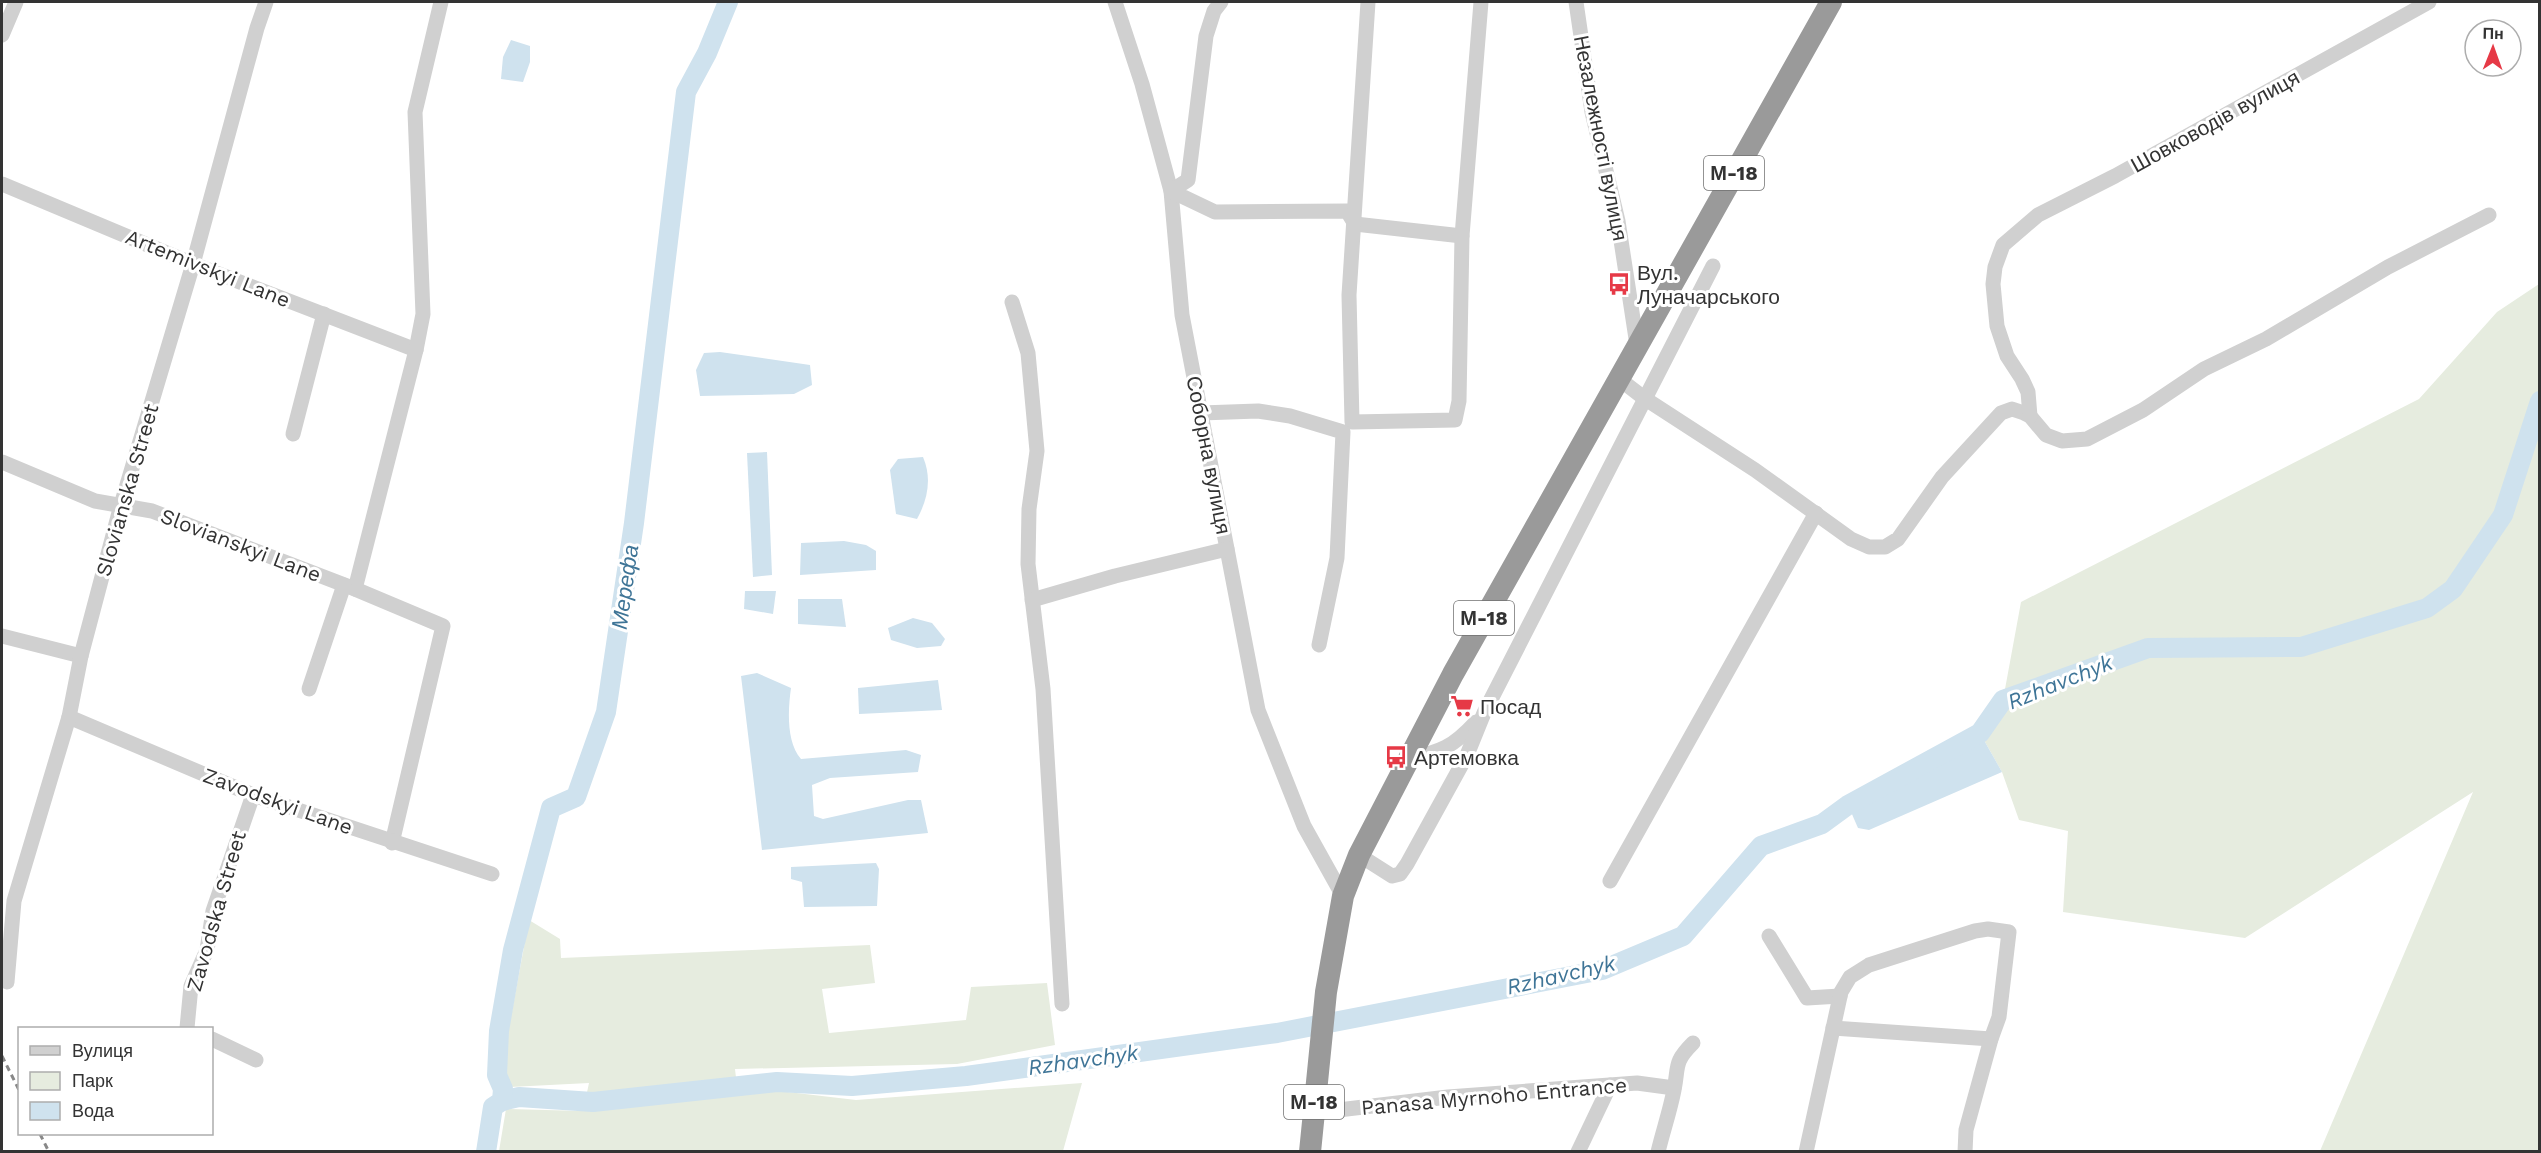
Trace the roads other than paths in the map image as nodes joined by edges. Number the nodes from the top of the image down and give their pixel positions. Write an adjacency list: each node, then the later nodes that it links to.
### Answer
1 (16, 2): 11 (street)
2 (266, 2): 17 (street, Slovianska Street)
3 (441, 2): 22 (street)
4 (1115, 2): 13 (street, Соборна вулиця)
5 (1221, 2): 13 (street)
6 (1368, 2): 15 (street)
7 (1481, 2): 16 (street)
8 (1576, 2): 21 (street, Незалежності вулиця)
9 (1831, 2): 21 (highway, М-18)
10 (2430, 2): 24 (street, Шовководів вулиця)
11 (2, 35)
12 (2, 184): 17 (street, Artemivskyi Lane)
13 (1171, 191): 15 (street); 27 (street, Соборна вулиця)
14 (2489, 215): 28 (street)
15 (1355, 224): 16 (street); 29 (street)
16 (1462, 236): 29 (street)
17 (193, 264): 20 (street, Artemivskyi Lane); 32 (street, Slovianska Street)
18 (1713, 266): 25 (street)
19 (1012, 302): 36 (street)
20 (324, 314): 22 (street, Artemivskyi Lane); 30 (street)
21 (1637, 345): 23 (highway, М-18)
22 (416, 350): 35 (street)
23 (1618, 378): 25 (street); 43 (highway, М-18)
24 (2028, 392): 26 (street); 28 (street)
25 (1644, 398): 33 (street); 41 (street)
26 (2012, 409): 28 (street); 33 (street)
27 (1201, 413): 29 (street); 34 (street, Соборна вулиця)
28 (2030, 416)
29 (1347, 427): 38 (street)
30 (293, 434)
31 (2, 462): 32 (street, Slovianskyi Lane)
32 (122, 505): 35 (street, Slovianskyi Lane); 39 (street, Slovianska Street)
33 (1816, 513): 48 (street)
34 (1227, 549): 36 (street); 49 (street, Соборна вулиця)
35 (350, 587): 40 (street); 45 (street, Slovianskyi Lane)
36 (1032, 600): 53 (street)
37 (2, 636): 39 (street)
38 (1319, 645)
39 (81, 656): 42 (street, Slovianska Street)
40 (309, 689)
41 (1484, 713): 43 (street); 46 (street)
42 (69, 717): 44 (street, Zavodskyi Lane); 51 (street, Slovianska Street)
43 (1408, 759): 46 (highway, М-18)
44 (253, 795): 45 (street, Zavodskyi Lane); 54 (street, Zavodska Street)
45 (392, 843): 47 (street, Zavodskyi Lane)
46 (1359, 855): 49 (highway, М-18)
47 (492, 874)
48 (1610, 881)
49 (1343, 896): 62 (highway, М-18)
50 (1769, 936): 52 (street)
51 (7, 982)
52 (1840, 996): 55 (street); 57 (street)
53 (1062, 1004)
54 (188, 1027)
55 (1833, 1028): 57 (street); 66 (street)
56 (213, 1039): 59 (street)
57 (1990, 1039): 67 (street)
58 (1693, 1043): 61 (street)
59 (256, 1060)
60 (1610, 1085): 61 (street, Panasa Myrnoho Entrance); 62 (street, Panasa Myrnoho Entrance); 64 (street)
61 (1674, 1088): 65 (street)
62 (1313, 1113): 63 (highway, М-18)
63 (1310, 1152)
64 (1578, 1152)
65 (1658, 1152)
66 (1806, 1152)
67 (1965, 1152)

